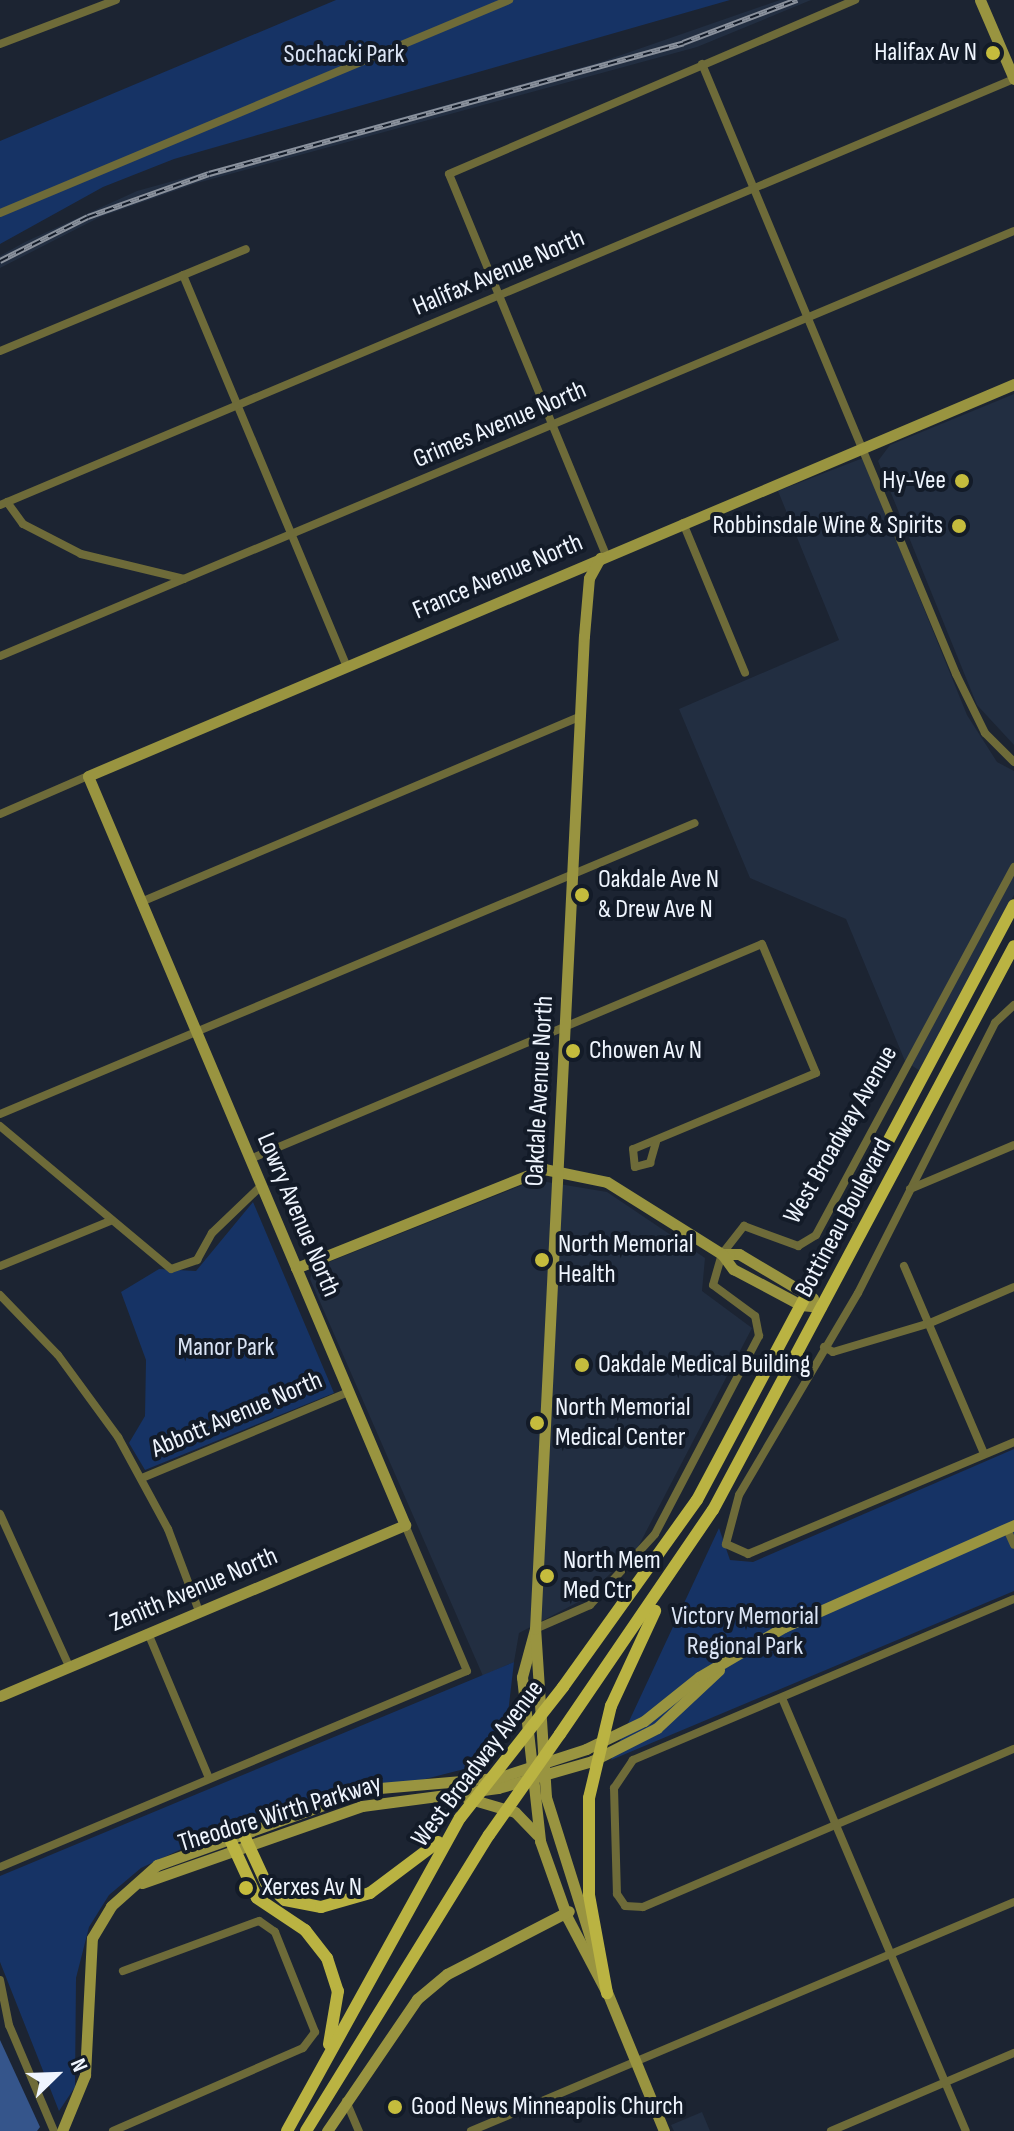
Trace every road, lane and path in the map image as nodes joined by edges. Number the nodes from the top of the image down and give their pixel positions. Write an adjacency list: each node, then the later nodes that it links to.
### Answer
1 (116, 0): 5 (street)
2 (509, 0): 9 (street)
3 (855, 0): 6 (street)
4 (980, 0): 7 (street)
5 (0, 44)
6 (702, 64): 8 (street); 13 (street)
7 (1014, 79): 8 (street, Halifax Avenue North)
8 (755, 188): 13 (street, Halifax Avenue North); 14 (street)
9 (0, 213)
10 (1014, 231): 14 (street, Grimes Avenue North)
11 (246, 249): 12 (street)
12 (183, 275): 15 (street); 17 (street)
13 (496, 296): 17 (street, Halifax Avenue North); 18 (street)
14 (810, 317): 18 (street, Grimes Avenue North); 19 (street)
15 (0, 351)
16 (1014, 384): 19 (street, France Avenue North)
17 (237, 404): 20 (street, Halifax Avenue North); 22 (street)
18 (550, 426): 22 (street, Grimes Avenue North); 23 (street)
19 (866, 448): 21 (street, France Avenue North); 29 (street)
20 (4, 504): 24 (street)
21 (683, 523): 23 (street, France Avenue North); 27 (street)
22 (292, 534): 24 (street, Grimes Avenue North); 26 (street)
23 (603, 556): 26 (street, France Avenue North); 28 (street, Oakdale Avenue North)
24 (185, 579): 25 (street, Grimes Avenue North)
25 (0, 656)
26 (346, 665): 30 (street, France Avenue North)
27 (745, 673)
28 (581, 716): 34 (street, Oakdale Avenue North); 35 (street)
29 (1014, 762)
30 (88, 776): 31 (street, France Avenue North); 35 (street, Lowry Avenue North)
31 (0, 814)
32 (695, 823): 34 (street)
33 (1014, 867): 50 (street, West Broadway Avenue)
34 (572, 873): 39 (street, Oakdale Avenue North); 40 (street)
35 (141, 902): 40 (street, Lowry Avenue North)
36 (1014, 905): 55 (main road, Bottineau Boulevard)
37 (1014, 946): 58 (main road, Bottineau Boulevard)
38 (1014, 1005): 48 (street)
39 (565, 1027): 43 (street); 45 (street); 46 (street, Oakdale Avenue North)
40 (196, 1031): 41 (street); 45 (street, Lowry Avenue North)
41 (0, 1114)
42 (0, 1126): 49 (street)
43 (656, 1142)
44 (1014, 1145): 48 (street)
45 (250, 1159): 47 (street, Lowry Avenue North)
46 (558, 1170): 50 (street); 53 (street); 74 (street, Oakdale Avenue North)
47 (262, 1185): 49 (street); 53 (street, Lowry Avenue North)
48 (910, 1189): 60 (street)
49 (110, 1221): 51 (street)
50 (722, 1254): 55 (street); 57 (street); 74 (street)
51 (0, 1266)
52 (904, 1266): 59 (street)
53 (296, 1268): 61 (street, Lowry Avenue North)
54 (1014, 1287): 59 (street)
55 (807, 1292): 57 (main road, Bottineau Boulevard); 58 (street)
56 (0, 1295): 64 (street)
57 (801, 1305): 58 (street); 65 (main road, Bottineau Boulevard)
58 (821, 1307): 66 (main road, Bottineau Boulevard)
59 (930, 1323): 60 (street); 63 (street)
60 (824, 1347): 63 (street)
61 (349, 1392): 64 (street, Abbott Avenue North); 68 (street, Lowry Avenue North)
62 (1014, 1442): 63 (street)
63 (984, 1454)
64 (142, 1478): 73 (street)
65 (706, 1482): 84 (main road, West Broadway Avenue, bridge)
66 (713, 1510): 70 (main road, West Broadway Avenue)
67 (0, 1514): 76 (street)
68 (405, 1525): 73 (street, Zenith Avenue North); 82 (street, Lowry Avenue North)
69 (1010, 1527): 71 (street); 80 (street)
70 (692, 1543): 99 (main road, bridge); 110 (main road, West Broadway Avenue, bridge)
71 (1014, 1545)
72 (1014, 1599): 78 (street)
73 (199, 1611): 75 (street, Zenith Avenue North)
74 (535, 1629): 80 (street, Oakdale Avenue North); 81 (street, Oakdale Avenue North)
75 (148, 1633): 76 (street, Zenith Avenue North); 82 (street)
76 (69, 1666): 77 (street, Zenith Avenue North)
77 (0, 1696)
78 (782, 1698): 85 (street); 85 (street)
79 (1014, 1749): 85 (street)
80 (543, 1769): 81 (street); 93 (street, Oakdale Avenue North)
81 (528, 1774): 83 (street, Theodore Wirth Parkway); 86 (street, Theodore Wirth Parkway); 88 (street, Oakdale Avenue North)
82 (209, 1778): 91 (street)
83 (430, 1795): 88 (street); 89 (street, Theodore Wirth Parkway)
84 (456, 1823): 89 (main road); 103 (main road, West Broadway Avenue)
85 (837, 1824): 96 (street)
86 (242, 1831): 87 (street, Theodore Wirth Parkway); 89 (main road)
87 (228, 1835): 90 (main road); 92 (street, Theodore Wirth Parkway)
88 (540, 1841): 95 (street)
89 (248, 1846): 90 (street, Theodore Wirth Parkway)
90 (233, 1849): 92 (street, Theodore Wirth Parkway); 103 (main road)
91 (0, 1867)
92 (127, 1889): 107 (street, Theodore Wirth Parkway)
93 (573, 1895): 95 (street); 99 (street, Oakdale Avenue North)
94 (1014, 1902): 96 (street)
95 (567, 1917): 99 (street); 105 (street)
96 (891, 1953): 102 (street); 104 (street)
97 (123, 1971): 108 (street)
98 (0, 1980): 100 (street)
99 (607, 1993): 102 (street)
100 (2, 2017): 106 (street)
101 (1014, 2053): 104 (street)
102 (636, 2062): 113 (street); 114 (street)
103 (323, 2068): 109 (main road, West Broadway Avenue)
104 (945, 2082): 115 (street); 116 (street)
105 (346, 2101): 111 (street); 112 (street)
106 (54, 2131)
107 (62, 2131)
108 (113, 2131)
109 (287, 2131)
110 (306, 2131)
111 (327, 2131)
112 (359, 2131)
113 (471, 2131)
114 (664, 2131)
115 (831, 2131)
116 (966, 2131)

